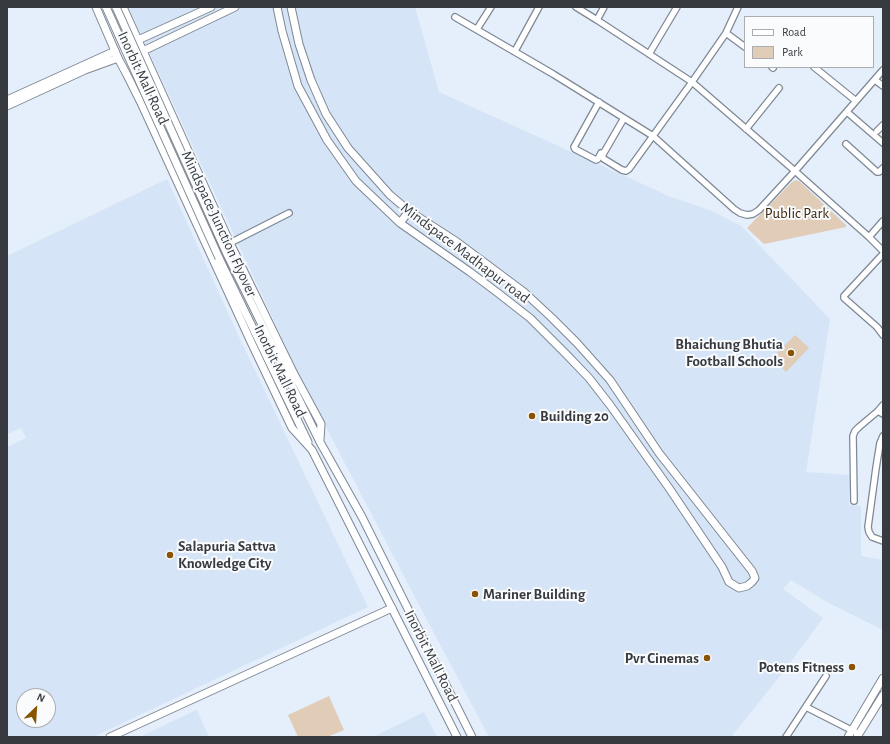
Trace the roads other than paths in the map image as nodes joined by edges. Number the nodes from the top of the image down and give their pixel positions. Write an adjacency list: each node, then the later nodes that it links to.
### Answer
1 (96, 7): 21 (main road, Inorbit Mall Road)
2 (106, 7): 61 (main road, Mindspace Junction Flyover, bridge)
3 (116, 7): 60 (main road, Mindspace Junction Flyover, bridge)
4 (123, 7): 19 (main road, Inorbit Mall Road)
5 (211, 7): 19 (main road)
6 (235, 7): 22 (main road)
7 (277, 7): 52 (main road, Mindspace Madhapur road)
8 (291, 7): 49 (main road, Mindspace Madhapur road)
9 (491, 7): 17 (street)
10 (538, 7): 23 (street)
11 (576, 7): 16 (street)
12 (604, 7): 16 (street)
13 (677, 7): 24 (street)
14 (738, 7): 18 (street)
15 (455, 17): 17 (street)
16 (597, 20): 24 (street)
17 (477, 29): 23 (street)
18 (726, 33): 20 (street); 30 (street)
19 (138, 40): 22 (main road, Inorbit Mall Road)
20 (744, 46)
21 (115, 51): 25 (main road, Inorbit Mall Road); 28 (main road)
22 (143, 51): 47 (main road, Inorbit Mall Road)
23 (515, 51): 35 (street)
24 (649, 54): 30 (street)
25 (118, 58): 28 (main road); 48 (main road, Inorbit Mall Road)
26 (815, 68): 34 (street)
27 (883, 70): 29 (street)
28 (63, 77): 33 (main road); 36 (main road)
29 (875, 80): 31 (street); 34 (street)
30 (692, 82): 40 (street); 42 (street)
31 (883, 86)
32 (779, 88): 40 (street)
33 (7, 100)
34 (856, 101): 37 (street)
35 (599, 102): 38 (street); 38 (street)
36 (7, 106)
37 (847, 112): 43 (street); 46 (street)
38 (623, 117): 42 (street); 42 (street)
39 (883, 125): 41 (street)
40 (746, 129): 46 (street)
41 (877, 131)
42 (653, 136): 46 (street)
43 (883, 143)
44 (846, 144): 45 (street)
45 (883, 168)
46 (795, 171): 53 (street)
47 (206, 189): 48 (main road); 54 (main road, Inorbit Mall Road)
48 (185, 198): 61 (main road, Inorbit Mall Road)
49 (409, 211): 52 (main road, Mindspace Madhapur road); 62 (main road, Mindspace Madhapur road)
50 (289, 213): 54 (street)
51 (883, 221): 53 (street)
52 (400, 223): 63 (main road, Mindspace Madhapur road)
53 (869, 237): 55 (street)
54 (230, 243): 60 (main road, Inorbit Mall Road)
55 (883, 252): 56 (street)
56 (883, 334)
57 (883, 405): 58 (street)
58 (880, 412): 64 (street)
59 (883, 436): 65 (street)
60 (320, 442): 75 (main road, Inorbit Mall Road)
61 (312, 450): 66 (main road, Inorbit Mall Road)
62 (659, 453): 63 (main road); 63 (main road, Mindspace Madhapur road)
63 (649, 459)
64 (854, 501)
65 (883, 541)
66 (392, 608): 73 (main road); 74 (main road, Inorbit Mall Road)
67 (826, 676): 70 (street)
68 (883, 678): 71 (main road)
69 (883, 695): 72 (main road)
70 (806, 707): 71 (street); 76 (street)
71 (852, 730): 72 (street); 77 (main road)
72 (858, 736)
73 (110, 737)
74 (457, 737)
75 (472, 737)
76 (786, 737)
77 (848, 737)

